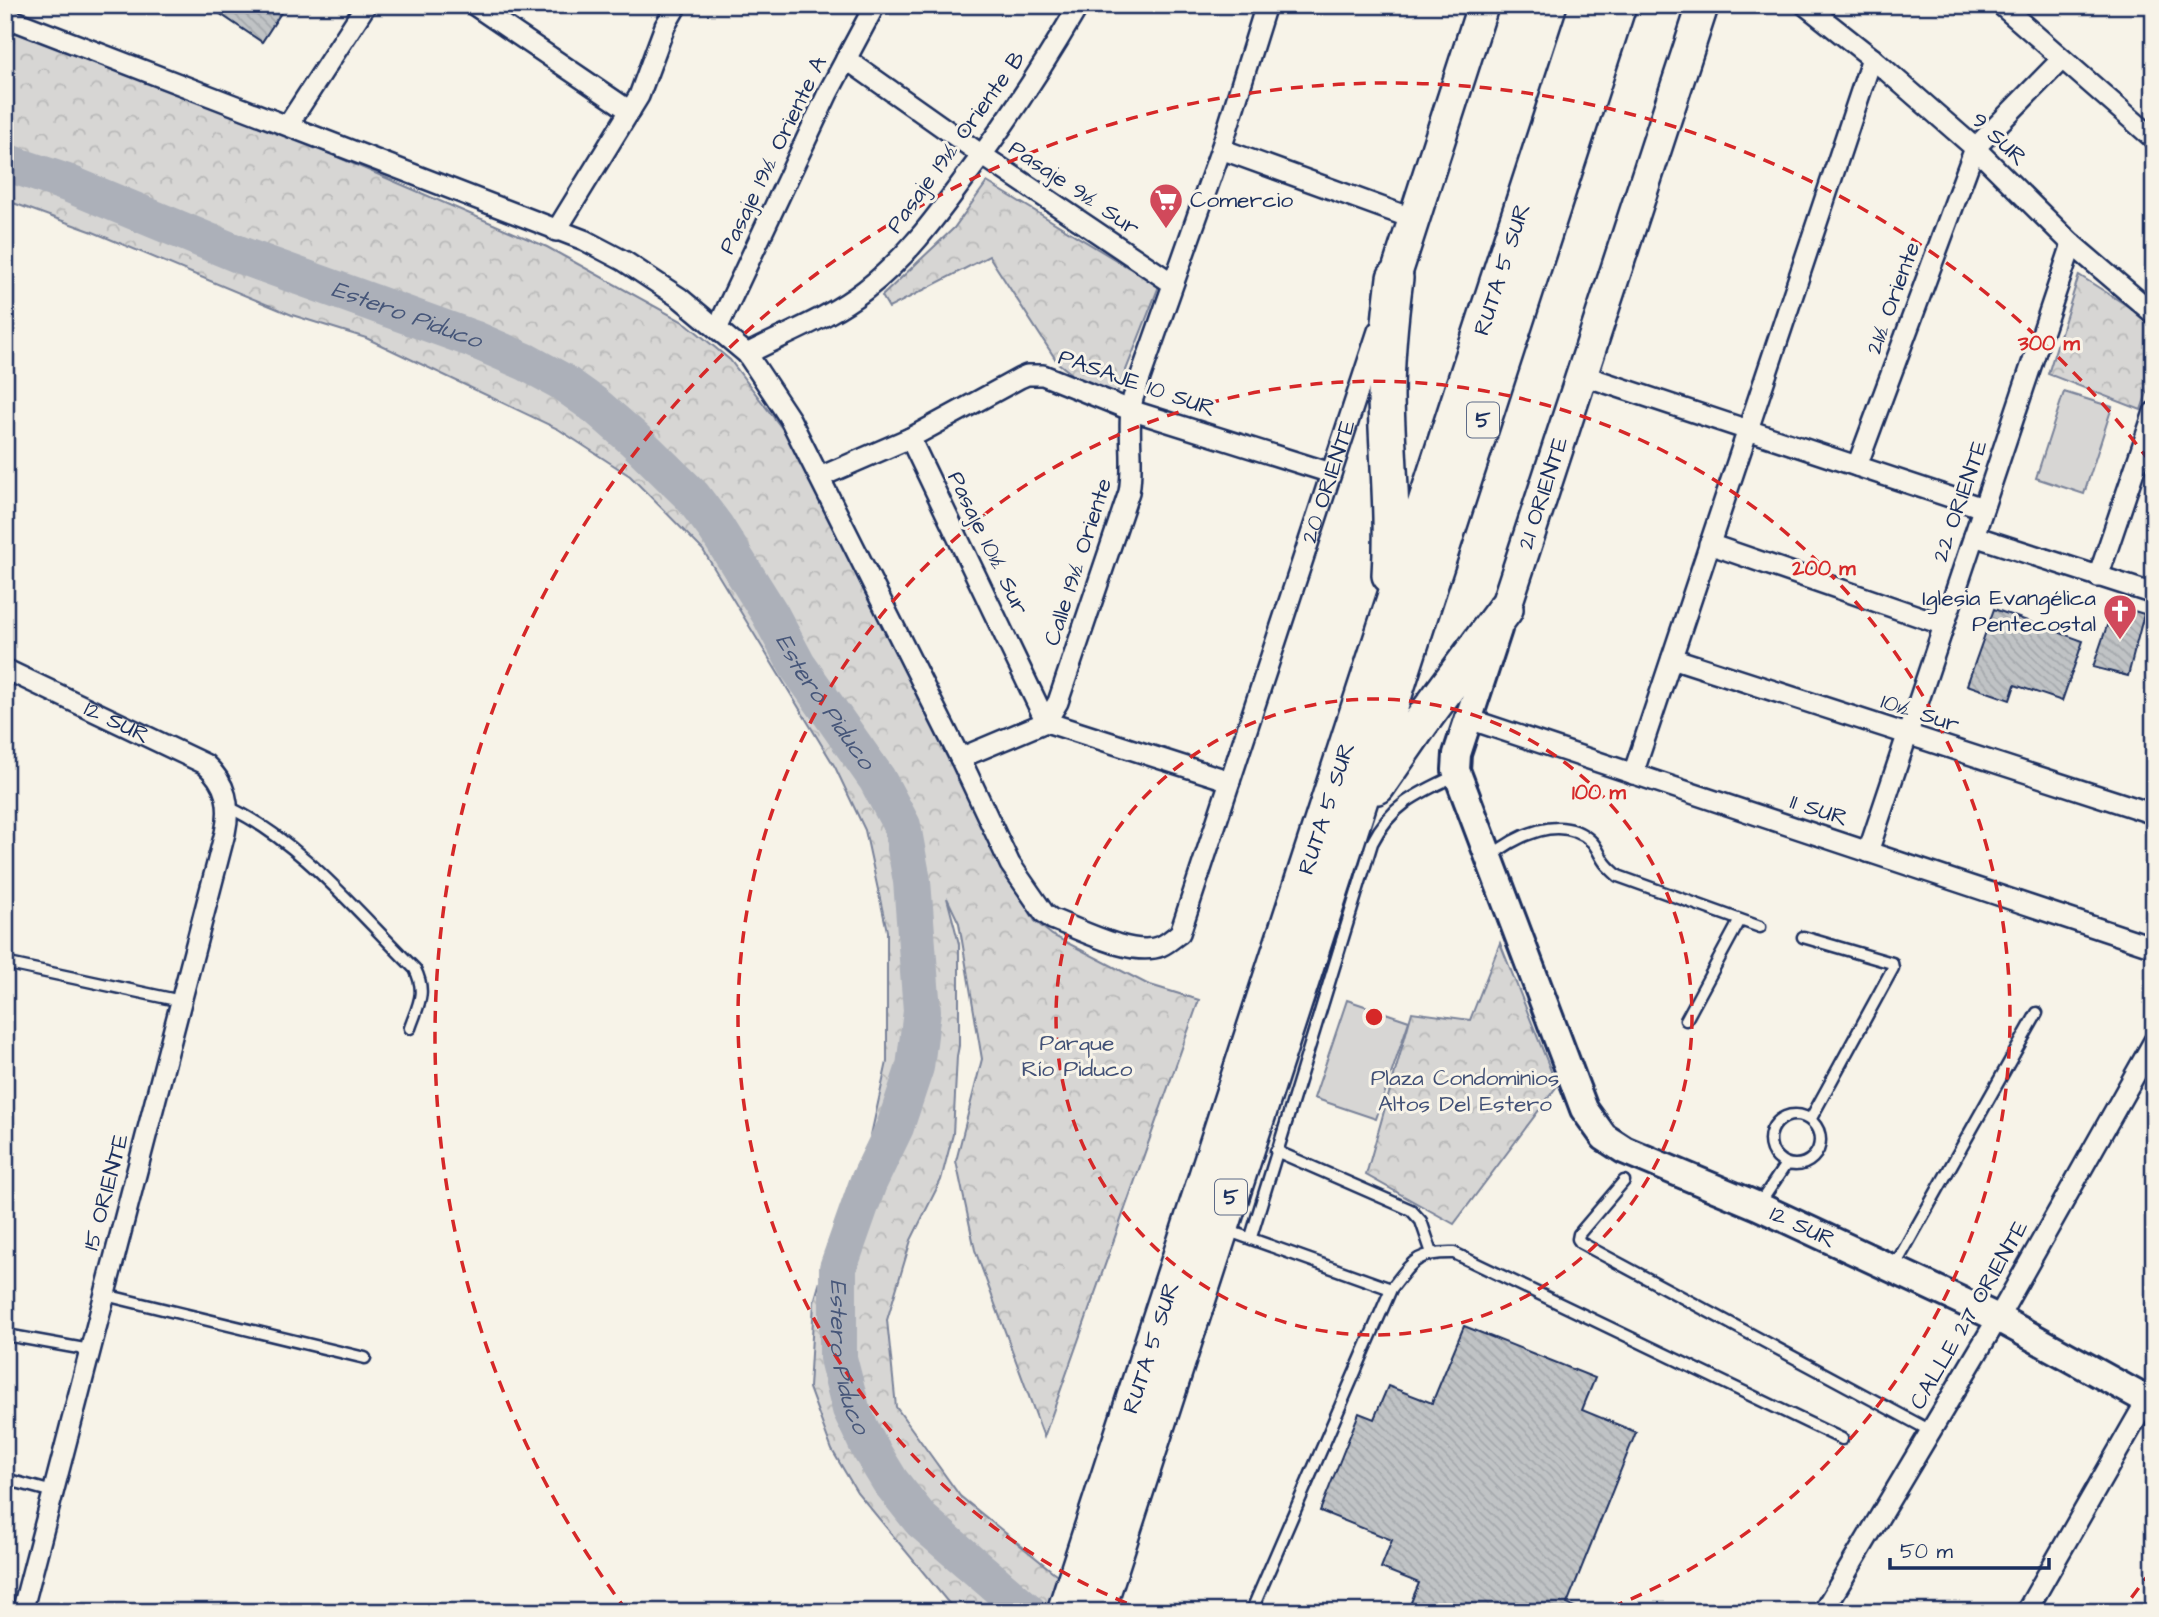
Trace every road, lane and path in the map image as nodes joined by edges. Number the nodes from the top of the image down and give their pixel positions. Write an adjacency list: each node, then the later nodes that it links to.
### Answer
1 (366, 5): 18 (street)
2 (474, 5): 17 (street)
3 (677, 5): 17 (street)
4 (874, 5): 15 (street, Pasaje 19½ Oriente A)
5 (1079, 5): 22 (street, Pasaje 19½ Oriente B)
6 (1266, 5): 21 (street, Calle 19½ Oriente)
7 (1483, 5): 23 (main road, 20 ORIENTE)
8 (1588, 5): 46 (highway, RUTA 5 SUR / 5)
9 (1618, 5): 60 (highway, RUTA 5 SUR / 5)
10 (1703, 5): 31 (main road, 21 ORIENTE)
11 (1805, 5): 14 (street, 9 SUR)
12 (2001, 5): 16 (street)
13 (5, 16): 18 (street)
14 (1872, 58): 20 (street, 9 SUR); 34 (street)
15 (846, 59): 22 (street, Pasaje 9½ Sur); 29 (street, Pasaje 19½ Oriente A)
16 (2062, 59): 19 (street); 20 (street)
17 (630, 111): 24 (street)
18 (288, 125): 24 (street)
19 (2154, 139)
20 (1975, 148): 25 (street, 9 SUR); 37 (street, 21½ Oriente)
21 (1221, 149): 23 (street); 27 (street, Calle 19½ Oriente)
22 (982, 155): 27 (street, Pasaje 9½ Sur); 30 (street, Pasaje 19½ Oriente B)
23 (1414, 219): 26 (main road, 20 ORIENTE)
24 (556, 231): 29 (street)
25 (2072, 244): 28 (street, 9 SUR); 40 (street, 22 ORIENTE)
26 (1395, 278): 38 (street, 20 ORIENTE); 46 (highway)
27 (1172, 283): 32 (street, Calle 19½ Oriente)
28 (2154, 314)
29 (718, 327): 30 (street)
30 (747, 354): 39 (street)
31 (1582, 375): 34 (street); 45 (main road, 21 ORIENTE)
32 (1130, 410): 35 (street, PASAJE 10 SUR); 38 (street, PASAJE 10 SUR); 51 (street, Calle 19½ Oriente)
33 (2154, 412): 36 (street)
34 (1747, 429): 37 (street); 42 (street)
35 (910, 438): 39 (street, PASAJE 10 SUR); 51 (street, Pasaje 10½ Sur)
36 (2147, 457): 43 (street)
37 (1857, 466): 40 (street)
38 (1331, 473): 56 (street, 20 ORIENTE)
39 (820, 477): 53 (street)
40 (1983, 508): 41 (street, 22 ORIENTE)
41 (1974, 536): 43 (street); 47 (street, 22 ORIENTE)
42 (1709, 544): 47 (street); 48 (street)
43 (2098, 577): 44 (street)
44 (2154, 594)
45 (1505, 609): 50 (street, 21 ORIENTE); 60 (highway)
46 (1386, 625): 94 (highway, RUTA 5 SUR / 5)
47 (1944, 625): 52 (street, 22 ORIENTE)
48 (1672, 658): 52 (street, 10½ Sur); 54 (street)
49 (5, 669): 57 (street, 12 SUR)
50 (1469, 719): 54 (street, 11 SUR); 55 (street, 21 ORIENTE)
51 (1046, 722): 53 (street); 56 (street)
52 (1908, 735): 59 (street, 10½ Sur); 61 (street, 22 ORIENTE)
53 (960, 758): 56 (street, 20 ORIENTE)
54 (1633, 774): 61 (street, 11 SUR)
55 (1457, 775): 62 (street, 21 ORIENTE); 75 (lane)
56 (1230, 781)
57 (223, 784): 58 (street, 15 ORIENTE)
58 (228, 807): 69 (street, 15 ORIENTE); 72 (lane)
59 (2154, 814)
60 (1349, 835): 79 (highway, RUTA 5 SUR / 5)
61 (1868, 852): 66 (street, 11 SUR)
62 (1488, 859): 63 (lane); 68 (street, 21 ORIENTE)
63 (1740, 920): 64 (lane); 71 (lane)
64 (1760, 927)
65 (1803, 937): 74 (lane)
66 (2154, 947)
67 (9, 964): 69 (lane)
68 (1535, 977): 78 (street, 12 SUR)
69 (181, 1002): 83 (street, 15 ORIENTE)
70 (2038, 1013): 81 (lane)
71 (1686, 1020)
72 (410, 1028)
73 (2154, 1041): 84 (street, CALLE 27 ORIENTE)
74 (1810, 1120): 76 (lane); 76 (lane)
75 (1276, 1151): 79 (lane); 80 (lane)
76 (1786, 1164): 78 (lane)
77 (1625, 1181): 89 (lane)
78 (1758, 1206): 81 (street, 12 SUR)
79 (1236, 1233): 82 (lane); 95 (highway, RUTA 5 SUR / 5)
80 (1432, 1253): 82 (lane); 90 (lane)
81 (1893, 1269): 84 (street, 12 SUR)
82 (1391, 1289): 96 (lane)
83 (105, 1295): 86 (street, 15 ORIENTE); 87 (lane)
84 (1998, 1318): 88 (street, 12 SUR); 89 (street, CALLE 27 ORIENTE)
85 (12, 1336): 86 (lane)
86 (90, 1350): 92 (street, 15 ORIENTE)
87 (365, 1357)
88 (2150, 1402): 98 (street)
89 (1929, 1430): 97 (street, CALLE 27 ORIENTE)
90 (1843, 1439)
91 (5, 1479): 92 (lane)
92 (53, 1492): 93 (street, 15 ORIENTE)
93 (22, 1612)
94 (1065, 1612)
95 (1096, 1612)
96 (1251, 1612)
97 (1824, 1612)
98 (2026, 1612)

